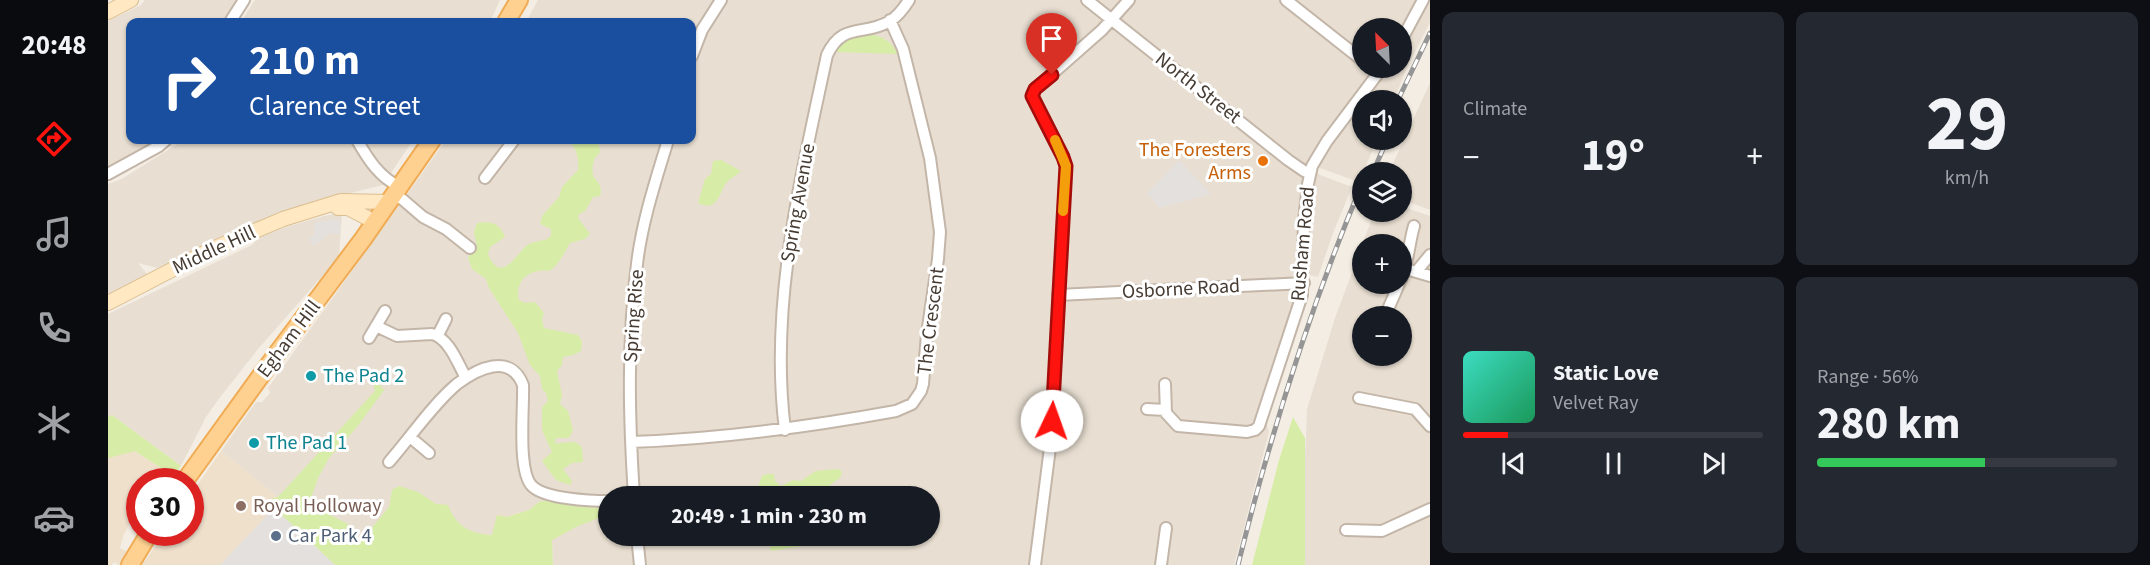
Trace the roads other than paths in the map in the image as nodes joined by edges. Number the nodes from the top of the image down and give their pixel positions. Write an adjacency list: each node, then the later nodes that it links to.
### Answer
1 (132, 0): 10 (street)
2 (244, 0): 11 (street)
3 (519, 0): 12 (main road)
4 (721, 0): 16 (street)
5 (909, 0): 13 (street)
6 (1087, 0): 14 (street, North Street)
7 (1129, 0): 14 (street)
8 (1286, 0): 17 (street)
9 (1424, 0): 15 (street)
10 (108, 12)
11 (233, 18)
12 (508, 18)
13 (890, 20): 51 (street, Spring Avenue); 51 (street, The Crescent)
14 (1112, 20): 24 (street, North Street); 38 (street)
15 (1412, 21)
16 (696, 40)
17 (1352, 52)
18 (1371, 78): 24 (street, Rusham Road)
19 (161, 144): 25 (street)
20 (359, 144): 27 (street)
21 (429, 144): 27 (main road, Egham Hill)
22 (511, 144): 26 (street)
23 (667, 144): 53 (street, Spring Rise)
24 (1310, 173): 37 (street, Rusham Road)
25 (108, 174)
26 (484, 178)
27 (394, 195): 28 (street, Middle Hill); 29 (main road, Egham Hill); 32 (street)
28 (324, 208): 29 (street, Middle Hill); 39 (street, Middle Hill)
29 (375, 222): 56 (main road, Egham Hill)
30 (1414, 226): 31 (street)
31 (1412, 234)
32 (470, 248)
33 (1430, 255): 34 (street)
34 (1412, 270)
35 (1412, 276): 36 (street)
36 (1430, 276)
37 (1304, 283): 38 (street, Osborne Road); 49 (street, Rusham Road)
38 (1058, 295): 66 (street)
39 (108, 303)
40 (385, 311): 42 (street)
41 (446, 319): 43 (street)
42 (376, 326): 43 (street); 44 (street)
43 (438, 335): 45 (street)
44 (369, 338)
45 (466, 378): 52 (street); 58 (street)
46 (1165, 384): 49 (street)
47 (1359, 398): 50 (street)
48 (1147, 409): 49 (street)
49 (1166, 410)
50 (1430, 426)
51 (785, 430): 53 (street, The Crescent)
52 (410, 437): 54 (street); 55 (street)
53 (631, 442): 57 (street, Spring Rise)
54 (429, 453)
55 (389, 462)
56 (194, 468)
57 (633, 486)
58 (598, 501)
59 (1430, 509): 61 (street)
60 (1166, 528): 67 (street)
61 (1346, 530)
62 (142, 546): 64 (main road)
63 (638, 546): 65 (street)
64 (130, 565)
65 (640, 565)
66 (1035, 565)
67 (1161, 565)

